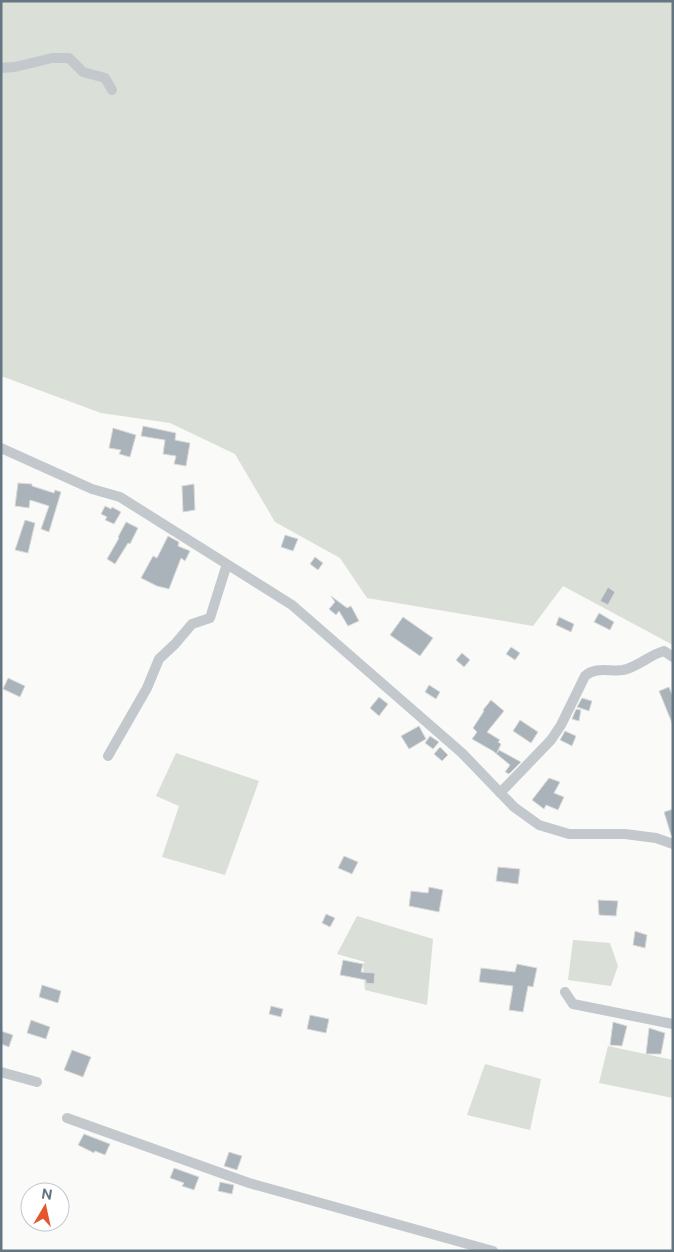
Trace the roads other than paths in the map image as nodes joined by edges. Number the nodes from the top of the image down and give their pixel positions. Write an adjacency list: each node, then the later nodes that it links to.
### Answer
1 (1, 68): 2 (street)
2 (112, 90)
3 (1, 448): 4 (street)
4 (227, 564): 6 (street); 7 (street)
5 (673, 657): 7 (street)
6 (108, 756)
7 (500, 793): 8 (street)
8 (673, 844)
9 (565, 992): 10 (street)
10 (673, 1024)
11 (1, 1072): 12 (street)
12 (37, 1082)
13 (67, 1118): 14 (street)
14 (493, 1251)

